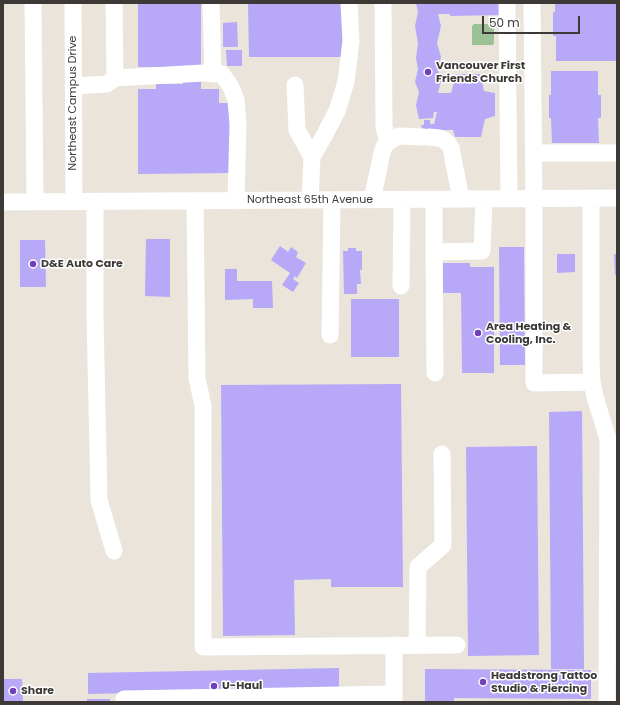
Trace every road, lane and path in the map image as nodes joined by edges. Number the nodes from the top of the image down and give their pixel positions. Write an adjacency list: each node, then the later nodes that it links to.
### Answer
1 (33, 3): 31 (street)
2 (73, 3): 12 (street, Northeast Campus Drive)
3 (114, 3): 10 (street)
4 (211, 3): 9 (street)
5 (350, 3): 16 (street)
6 (383, 3): 13 (street)
7 (507, 3): 21 (street)
8 (532, 3): 14 (street)
9 (213, 74): 10 (street); 29 (street)
10 (115, 78): 12 (street)
11 (295, 85): 16 (street)
12 (73, 86): 32 (street, Northeast Campus Drive)
13 (388, 142): 19 (street); 25 (street)
14 (534, 153): 15 (street); 22 (street)
15 (617, 154)
16 (312, 157): 23 (street)
17 (591, 198): 18 (street, Northeast 65th Avenue); 22 (street, Northeast 65th Avenue); 38 (street)
18 (617, 198)
19 (461, 199): 20 (street, Northeast 65th Avenue); 27 (street, Northeast 65th Avenue)
20 (484, 199): 21 (street, Northeast 65th Avenue); 34 (street)
21 (509, 199): 22 (street, Northeast 65th Avenue)
22 (534, 199): 38 (street)
23 (310, 200): 24 (street, Northeast 65th Avenue); 29 (street, Northeast 65th Avenue)
24 (332, 200): 25 (street, Northeast 65th Avenue); 36 (street)
25 (372, 200): 26 (street, Northeast 65th Avenue)
26 (402, 200): 27 (street, Northeast 65th Avenue); 35 (street)
27 (434, 200): 34 (street)
28 (195, 201): 29 (street, Northeast 65th Avenue); 33 (street, Northeast 65th Avenue); 41 (street)
29 (236, 201)
30 (3, 202): 31 (street, Northeast 65th Avenue)
31 (35, 202): 32 (street, Northeast 65th Avenue)
32 (74, 202): 33 (street, Northeast 65th Avenue)
33 (95, 202): 40 (street)
34 (434, 252): 37 (street)
35 (401, 286)
36 (330, 336)
37 (435, 373)
38 (592, 382): 46 (street)
39 (442, 454): 42 (street)
40 (114, 550)
41 (394, 645): 42 (street); 44 (street)
42 (417, 645): 43 (street)
43 (458, 645)
44 (394, 698): 45 (street)
45 (124, 702)
46 (607, 702)

